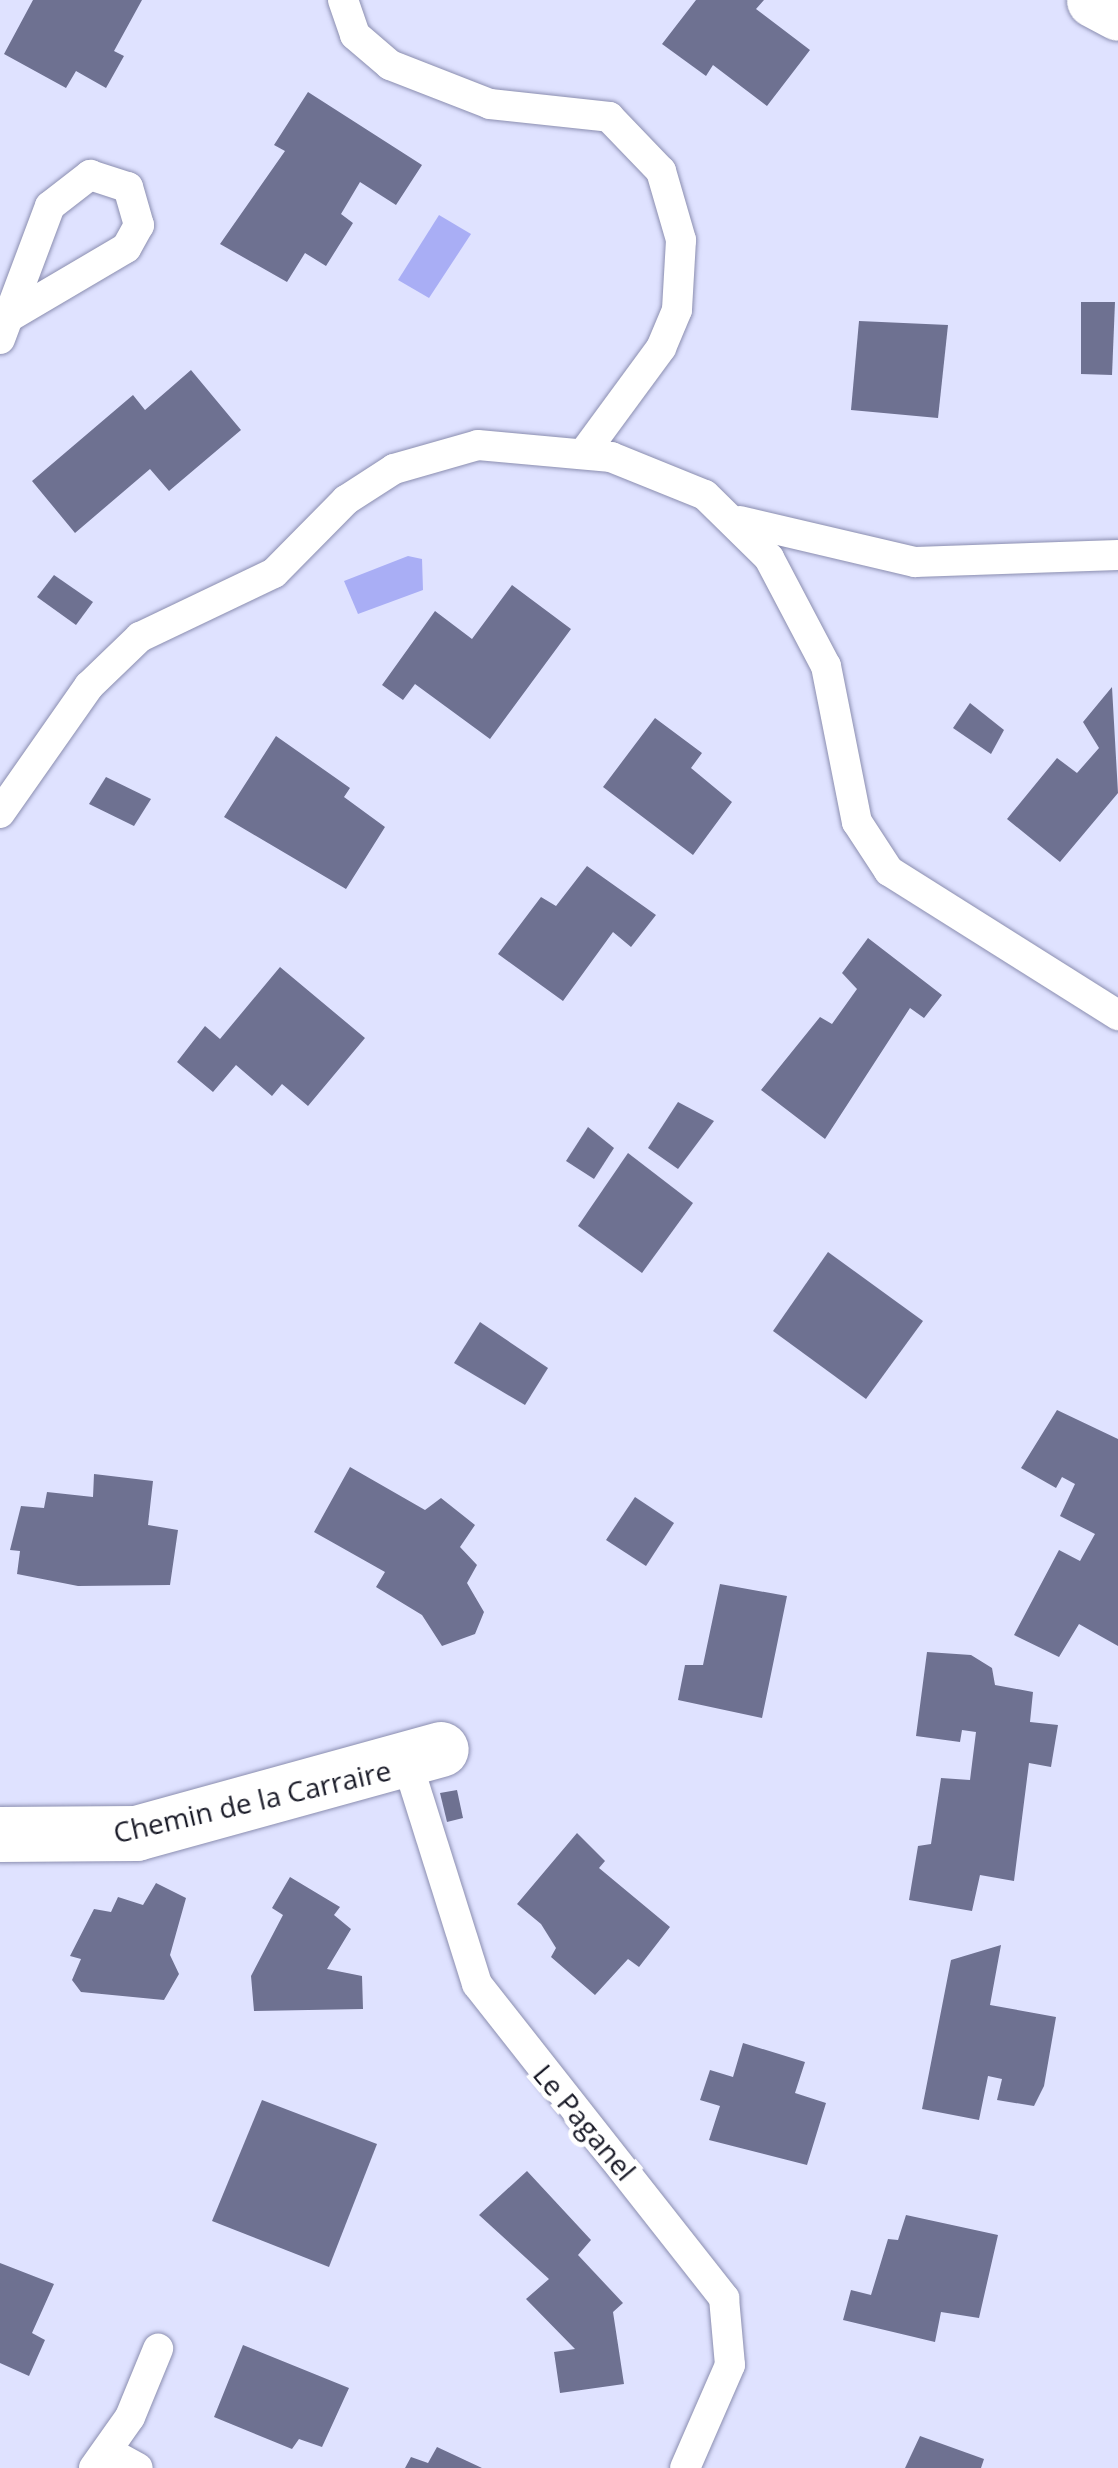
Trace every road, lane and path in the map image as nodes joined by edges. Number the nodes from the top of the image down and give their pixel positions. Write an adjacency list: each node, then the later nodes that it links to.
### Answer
1 (343, 0): 5 (lane)
2 (1094, 0): 3 (street)
3 (1118, 13)
4 (5, 328): 4 (lane)
5 (584, 453): 6 (lane); 8 (lane)
6 (740, 521): 7 (lane); 9 (lane)
7 (1118, 555)
8 (0, 812)
9 (1118, 1015)
10 (425, 1757): 11 (street, Chemin de la Carraire); 15 (lane, Le Paganel)
11 (0, 1834)
12 (158, 2349): 13 (lane)
13 (101, 2460): 14 (lane)
14 (138, 2468)
15 (685, 2468)

